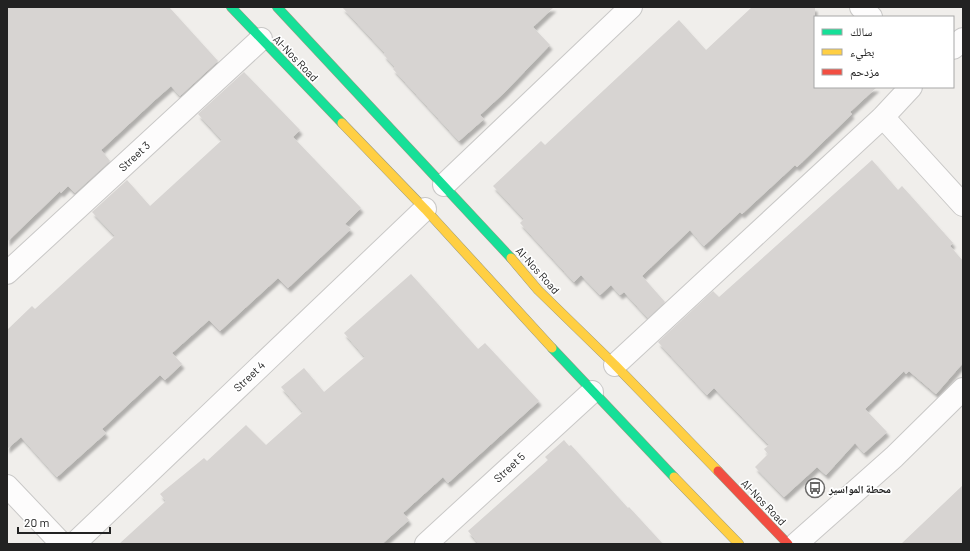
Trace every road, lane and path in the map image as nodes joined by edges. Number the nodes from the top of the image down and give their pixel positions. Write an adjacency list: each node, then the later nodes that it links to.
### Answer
1 (231, 7): 7 (main road, Al-Nos Road)
2 (632, 7): 11 (street)
3 (861, 7): 5 (street)
4 (285, 9): 11 (main road, Al-Nos Road)
5 (870, 16)
6 (963, 38): 8 (street)
7 (261, 39): 13 (main road, Al-Nos Road); 14 (street, Street 3)
8 (954, 47)
9 (911, 88): 10 (street)
10 (883, 117): 12 (street); 15 (street)
11 (444, 185): 15 (main road, Al-Nos Road)
12 (963, 206)
13 (425, 209): 17 (main road, Al-Nos Road); 20 (street, Street 4)
14 (7, 273)
15 (615, 365): 23 (main road, Al-Nos Road)
16 (963, 389): 24 (street)
17 (592, 392): 21 (street, Street 5); 22 (main road, Al-Nos Road)
18 (7, 486): 19 (street)
19 (62, 544)
20 (74, 544)
21 (426, 544)
22 (739, 544)
23 (788, 544)
24 (796, 544)

